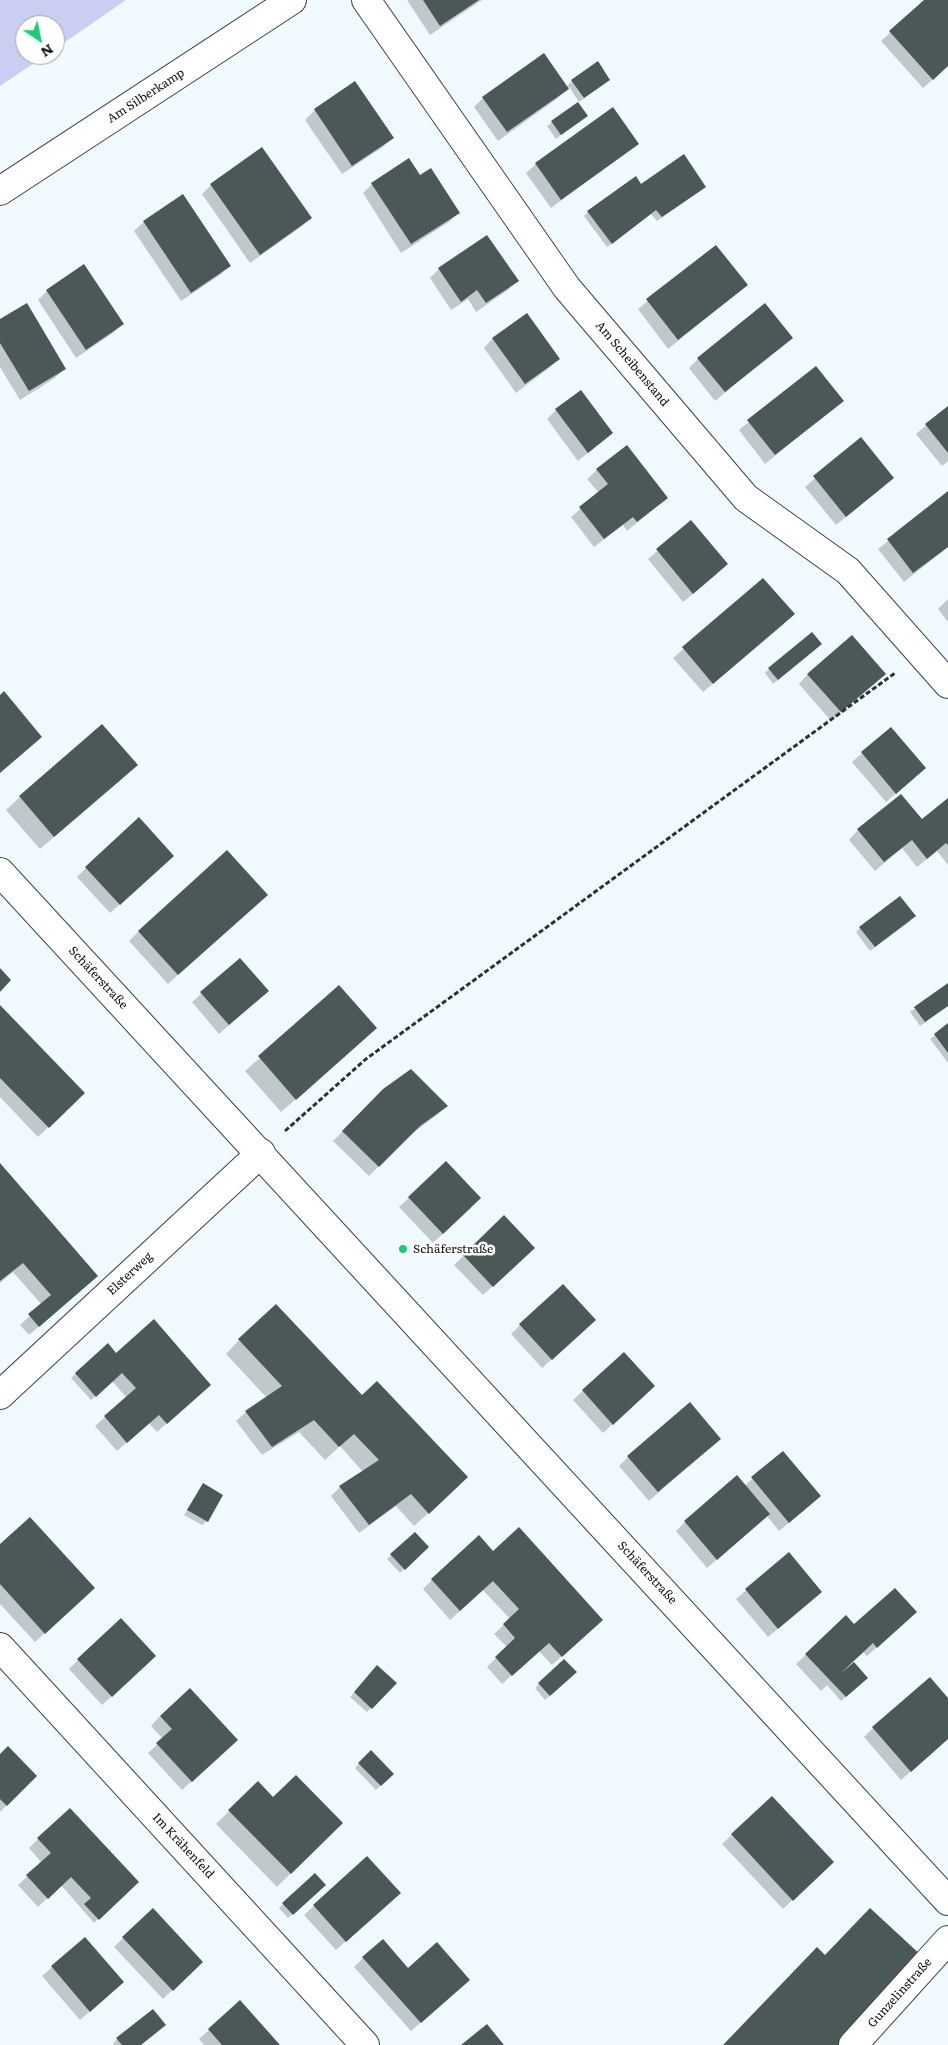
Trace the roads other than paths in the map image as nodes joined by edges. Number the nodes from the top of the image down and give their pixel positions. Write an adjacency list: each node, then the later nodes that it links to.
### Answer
1 (292, 0): 3 (street, Am Silberkamp)
2 (366, 0): 4 (street, Am Scheibenstand)
3 (0, 192)
4 (948, 684)
5 (0, 872): 6 (street, Schäferstraße)
6 (261, 1153): 7 (street, Elsterweg); 9 (street, Schäferstraße)
7 (0, 1395)
8 (0, 1647): 11 (street, Im Krähenfeld)
9 (948, 1901)
10 (948, 1940): 12 (street, Gunzelinstraße)
11 (365, 2045)
12 (853, 2045)

